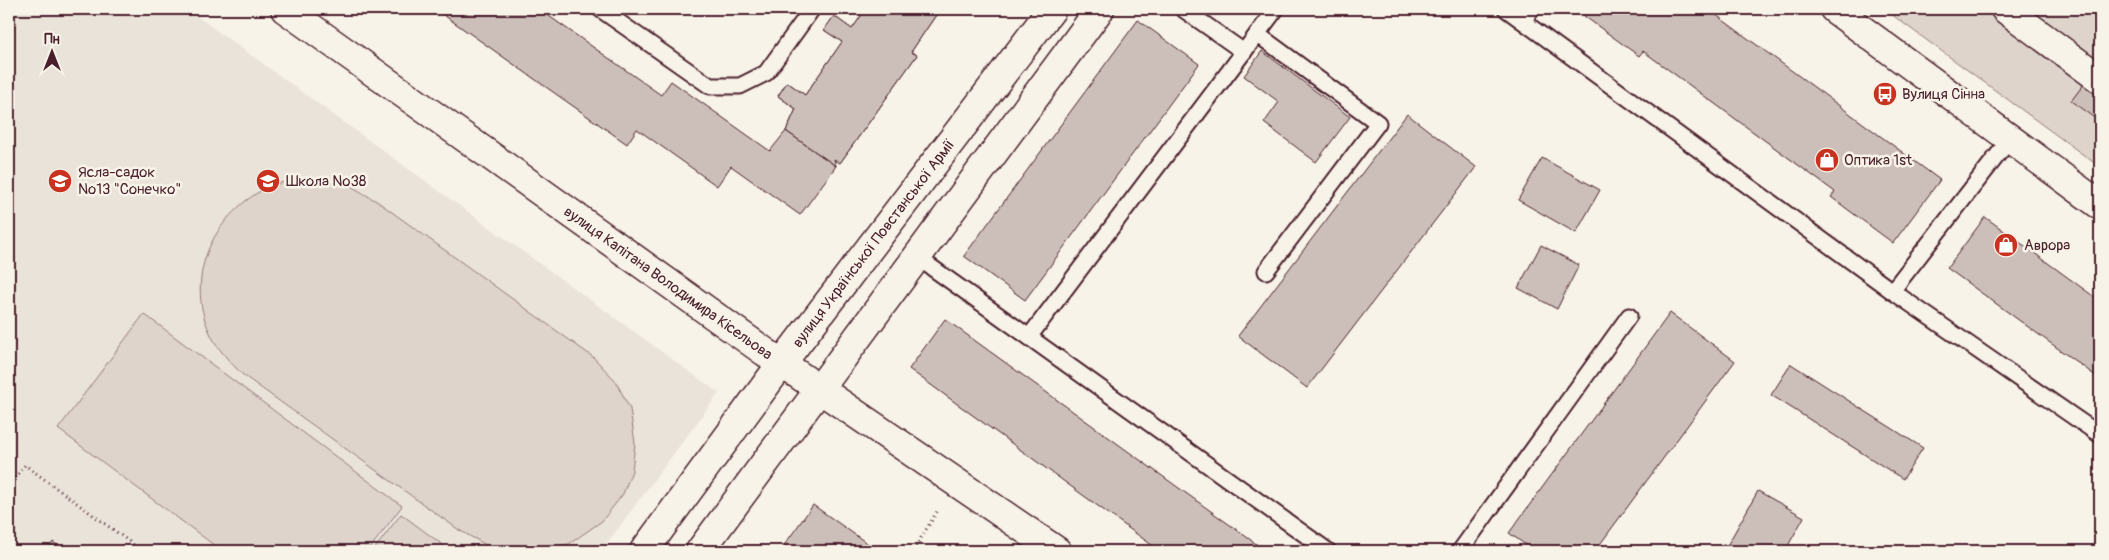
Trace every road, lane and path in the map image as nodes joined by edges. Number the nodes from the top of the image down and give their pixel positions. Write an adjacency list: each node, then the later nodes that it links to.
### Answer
1 (285, 9): 23 (street, вулиця Капітана Володимира Кісельова)
2 (600, 9): 3 (lane)
3 (812, 9)
4 (1052, 9): 23 (street, вулиця Української Повстанської Армії)
5 (1100, 9): 18 (street)
6 (1183, 9): 14 (lane)
7 (1276, 9): 13 (lane)
8 (1506, 9): 12 (lane)
9 (1532, 9): 12 (lane)
10 (1834, 9): 16 (street)
11 (2005, 9): 15 (street)
12 (1522, 21): 20 (lane)
13 (1257, 34): 14 (lane); 19 (lane)
14 (1244, 52): 22 (lane)
15 (2100, 79)
16 (2010, 139): 17 (street); 20 (lane)
17 (2100, 205)
18 (917, 257): 22 (lane); 24 (street)
19 (1266, 271)
20 (1892, 291): 25 (lane)
21 (1628, 316): 34 (lane)
22 (1029, 337): 33 (lane)
23 (782, 363): 24 (street, вулиця Капітана Володимира Кісельова); 29 (street, вулиця Української Повстанської Армії)
24 (820, 389): 30 (street); 32 (street, вулиця Капітана Володимира Кісельова)
25 (2100, 435)
26 (9, 486): 28 (path)
27 (938, 510): 31 (path)
28 (142, 551)
29 (644, 551)
30 (700, 551)
31 (913, 551)
32 (1057, 551)
33 (1328, 551)
34 (1460, 551)

